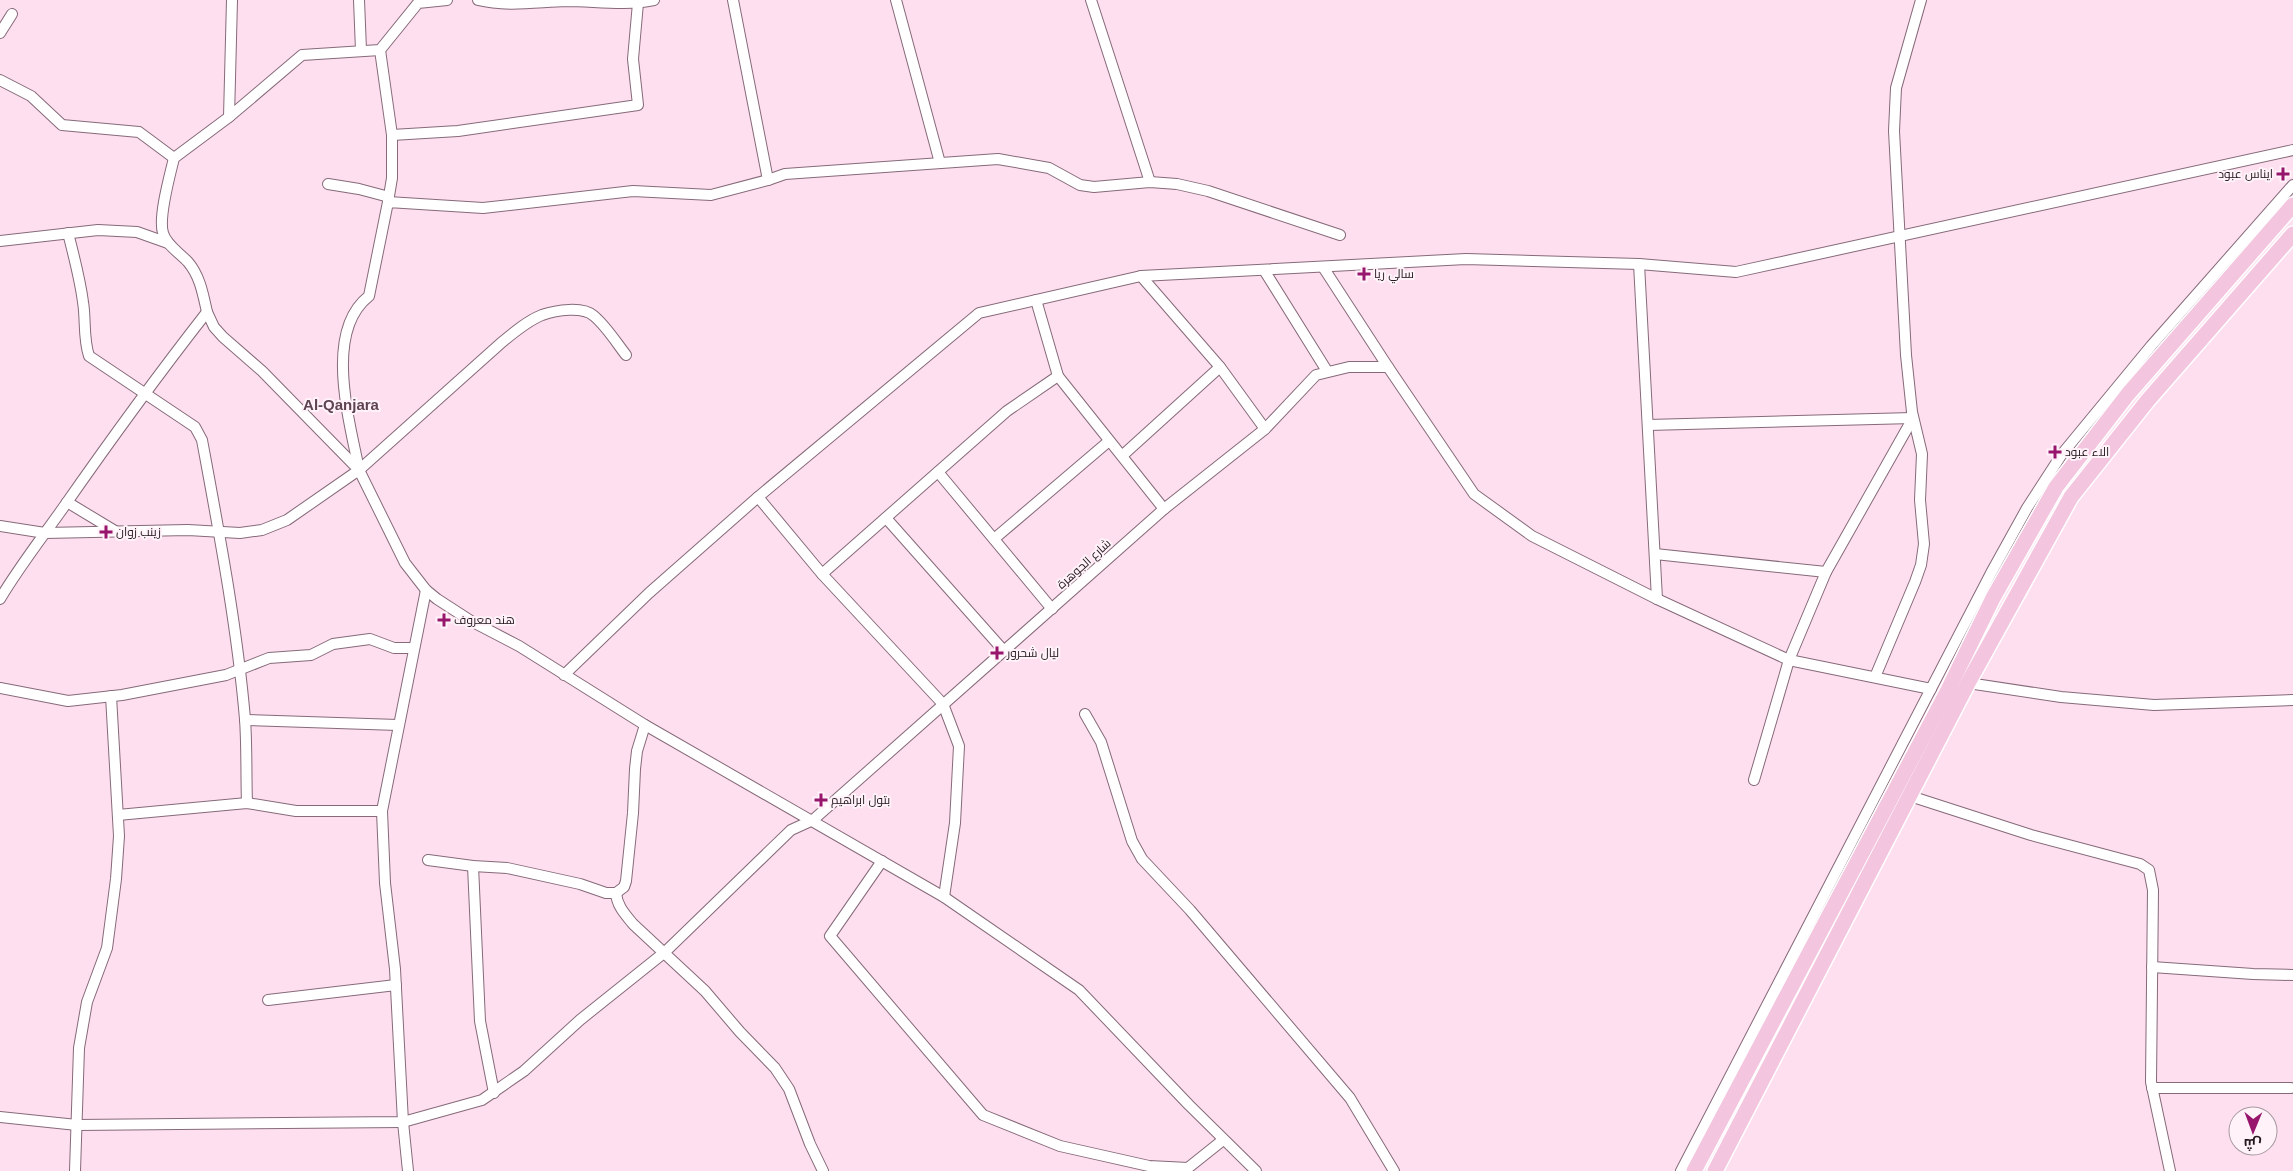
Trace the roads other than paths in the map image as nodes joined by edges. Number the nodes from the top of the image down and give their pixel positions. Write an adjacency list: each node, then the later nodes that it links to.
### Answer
1 (232, 0): 16 (street)
2 (359, 0): 13 (street)
3 (447, 0): 14 (street)
4 (478, 0): 10 (street)
5 (654, 0): 10 (street)
6 (733, 0): 21 (street)
7 (896, 0): 20 (street)
8 (1091, 0): 22 (street)
9 (1921, 0): 30 (street)
10 (638, 3): 17 (street)
11 (12, 14): 12 (street)
12 (0, 33)
13 (361, 50): 14 (street); 16 (street)
14 (380, 50): 17 (street)
15 (0, 80): 19 (street)
16 (229, 117): 19 (street)
17 (392, 135): 25 (street)
18 (2293, 150): 30 (street)
19 (174, 158): 32 (street)
20 (940, 163): 21 (street); 22 (street)
21 (768, 180): 25 (street)
22 (1150, 182): 29 (street)
23 (328, 184): 25 (street)
24 (2293, 185): 76 (street)
25 (389, 199): 50 (street)
26 (2293, 205): 113 (main road)
27 (68, 233): 31 (street); 32 (street); 44 (street)
28 (2293, 234): 74 (main road)
29 (1340, 235)
30 (1901, 236): 33 (street); 45 (street)
31 (0, 241)
32 (168, 243): 38 (street)
33 (1639, 264): 34 (street); 46 (street)
34 (1323, 267): 35 (street); 40 (street)
35 (1264, 270): 36 (street); 42 (street)
36 (1140, 276): 37 (street); 41 (street)
37 (1036, 300): 43 (street); 52 (street)
38 (207, 312): 44 (street); 50 (street)
39 (626, 355): 50 (street)
40 (1388, 367): 42 (street, شارع الجوهرة); 66 (street)
41 (1220, 368): 47 (street); 49 (street)
42 (1327, 371): 47 (street, شارع الجوهرة)
43 (1058, 376): 48 (street); 51 (street)
44 (144, 393): 53 (street); 58 (street)
45 (1913, 418): 46 (street); 62 (street); 73 (street)
46 (1648, 425): 61 (street)
47 (1264, 429): 54 (street, شارع الجوهرة)
48 (1109, 441): 49 (street); 60 (street)
49 (1123, 455): 54 (street)
50 (359, 470): 58 (street); 64 (street)
51 (938, 472): 55 (street); 60 (street)
52 (758, 497): 63 (street); 72 (street)
53 (67, 502): 57 (street); 59 (street)
54 (1164, 509): 67 (street, شارع الجوهرة)
55 (886, 518): 63 (street); 69 (street)
56 (0, 526): 59 (street)
57 (116, 532): 58 (street); 59 (street)
58 (219, 532): 71 (street)
59 (45, 533): 65 (street)
60 (994, 538): 67 (street)
61 (1654, 554): 62 (street); 66 (street)
62 (1826, 572): 70 (street)
63 (822, 574): 79 (street)
64 (426, 590): 68 (street); 72 (street)
65 (0, 599)
66 (1657, 599): 70 (street)
67 (1052, 609): 69 (street, شارع الجوهرة)
68 (414, 648): 71 (street); 82 (street)
69 (1004, 651): 79 (street, شارع الجوهرة)
70 (1789, 660): 73 (street); 84 (street)
71 (239, 670): 77 (street); 81 (street)
72 (564, 675): 83 (street)
73 (1875, 677): 76 (street)
74 (1968, 683): 78 (street); 85 (main road)
75 (0, 688): 77 (street)
76 (1931, 688): 112 (street)
77 (111, 696): 88 (street)
78 (2293, 700)
79 (943, 704): 89 (street, شارع الجوهرة); 94 (street)
80 (1085, 714): 111 (street)
81 (245, 720): 82 (street); 86 (street)
82 (398, 725): 87 (street)
83 (645, 725): 89 (street); 93 (street)
84 (1754, 780)
85 (1910, 796): 96 (street); 114 (main road)
86 (247, 803): 87 (street); 88 (street)
87 (382, 810): 98 (street)
88 (118, 815): 105 (street)
89 (813, 820): 91 (street); 95 (street, شارع الجوهرة)
90 (428, 860): 92 (street)
91 (882, 861): 94 (street); 106 (street)
92 (473, 866): 93 (street); 102 (street)
93 (616, 893): 95 (street)
94 (944, 897): 106 (street)
95 (666, 952): 102 (street, شارع الجوهرة); 109 (street)
96 (2152, 967): 97 (street); 100 (street)
97 (2293, 975)
98 (396, 985): 99 (street); 104 (street)
99 (268, 1000)
100 (2152, 1088): 101 (street); 115 (street)
101 (2291, 1088)
102 (494, 1093): 104 (street, شارع الجوهرة)
103 (0, 1117): 105 (street, شارع الجوهرة)
104 (403, 1122): 105 (street, شارع الجوهرة); 108 (street)
105 (77, 1125): 107 (street)
106 (1223, 1140): 110 (street)
107 (75, 1171)
108 (408, 1171)
109 (823, 1171)
110 (1256, 1171)
111 (1394, 1171)
112 (1681, 1171)
113 (1694, 1171)
114 (1715, 1171)
115 (2170, 1171)

